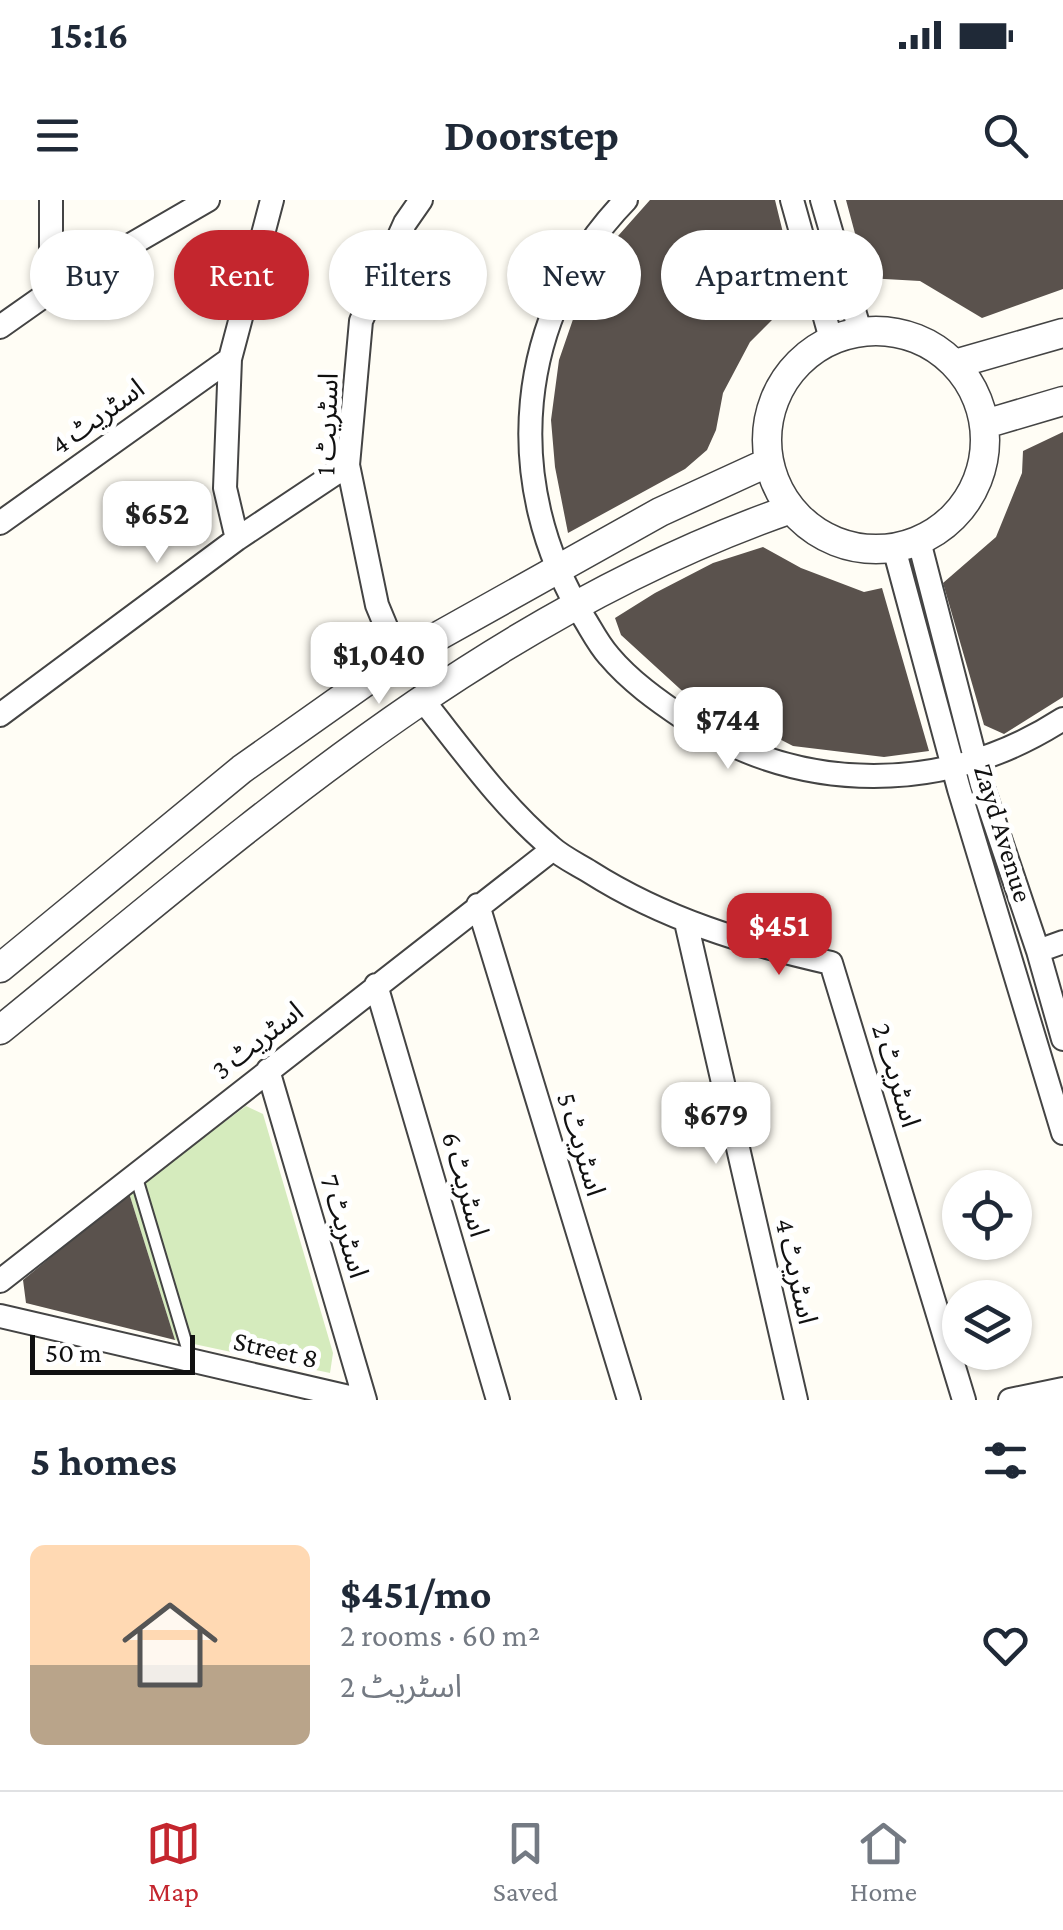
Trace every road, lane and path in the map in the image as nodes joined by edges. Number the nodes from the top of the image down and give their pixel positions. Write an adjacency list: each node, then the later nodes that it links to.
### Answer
1 (51, 200): 9 (street)
2 (208, 200): 8 (street)
3 (272, 200): 16 (street)
4 (420, 200): 21 (street, اسٹریٹ 1)
5 (626, 200): 26 (street)
6 (792, 200): 15 (street)
7 (822, 200): 13 (street)
8 (170, 211): 10 (street)
9 (51, 230)
10 (142, 230)
11 (30, 306): 12 (street)
12 (0, 327)
13 (860, 331): 15 (street); 17 (street)
14 (1063, 333): 17 (street)
15 (832, 339): 20 (street)
16 (230, 358): 23 (street, اسٹریٹ 4); 24 (street)
17 (955, 364): 19 (street)
18 (1063, 401): 19 (street)
19 (985, 424): 25 (street)
20 (769, 462): 22 (street); 26 (street)
21 (348, 465): 24 (street); 28 (street, اسٹریٹ 1)
22 (791, 509): 25 (street); 27 (street)
23 (0, 523)
24 (237, 539): 30 (street)
25 (906, 545): 32 (street, Zayd Avenue)
26 (557, 569): 27 (street); 28 (street)
27 (576, 604): 29 (street); 32 (street)
28 (399, 658): 38 (street)
29 (421, 698): 33 (street, اسٹریٹ 2); 40 (street)
30 (0, 715)
31 (1063, 719): 32 (street)
32 (964, 763): 37 (street, Zayd Avenue); 43 (street, Zayd Avenue)
33 (553, 849): 34 (street, اسٹریٹ 3); 35 (street, اسٹریٹ 2)
34 (478, 905): 39 (street, اسٹریٹ 3); 51 (street, اسٹریٹ 5)
35 (686, 922): 52 (street, اسٹریٹ 4); 53 (street, اسٹریٹ 2)
36 (1063, 942): 37 (street)
37 (1038, 951): 41 (street, Zayd Avenue)
38 (0, 968)
39 (376, 985): 42 (street, اسٹریٹ 3); 50 (street, اسٹریٹ 6)
40 (0, 1030)
41 (1063, 1039)
42 (268, 1070): 44 (street, اسٹریٹ 3); 49 (street, اسٹریٹ 7)
43 (1063, 1133)
44 (135, 1173): 45 (street, اسٹریٹ 3); 47 (lane)
45 (0, 1281)
46 (0, 1316): 47 (street, Street 8)
47 (191, 1360): 49 (street, Street 8)
48 (1063, 1389): 54 (street)
49 (364, 1400)
50 (498, 1400)
51 (629, 1400)
52 (796, 1400)
53 (964, 1400)
54 (1010, 1400)

